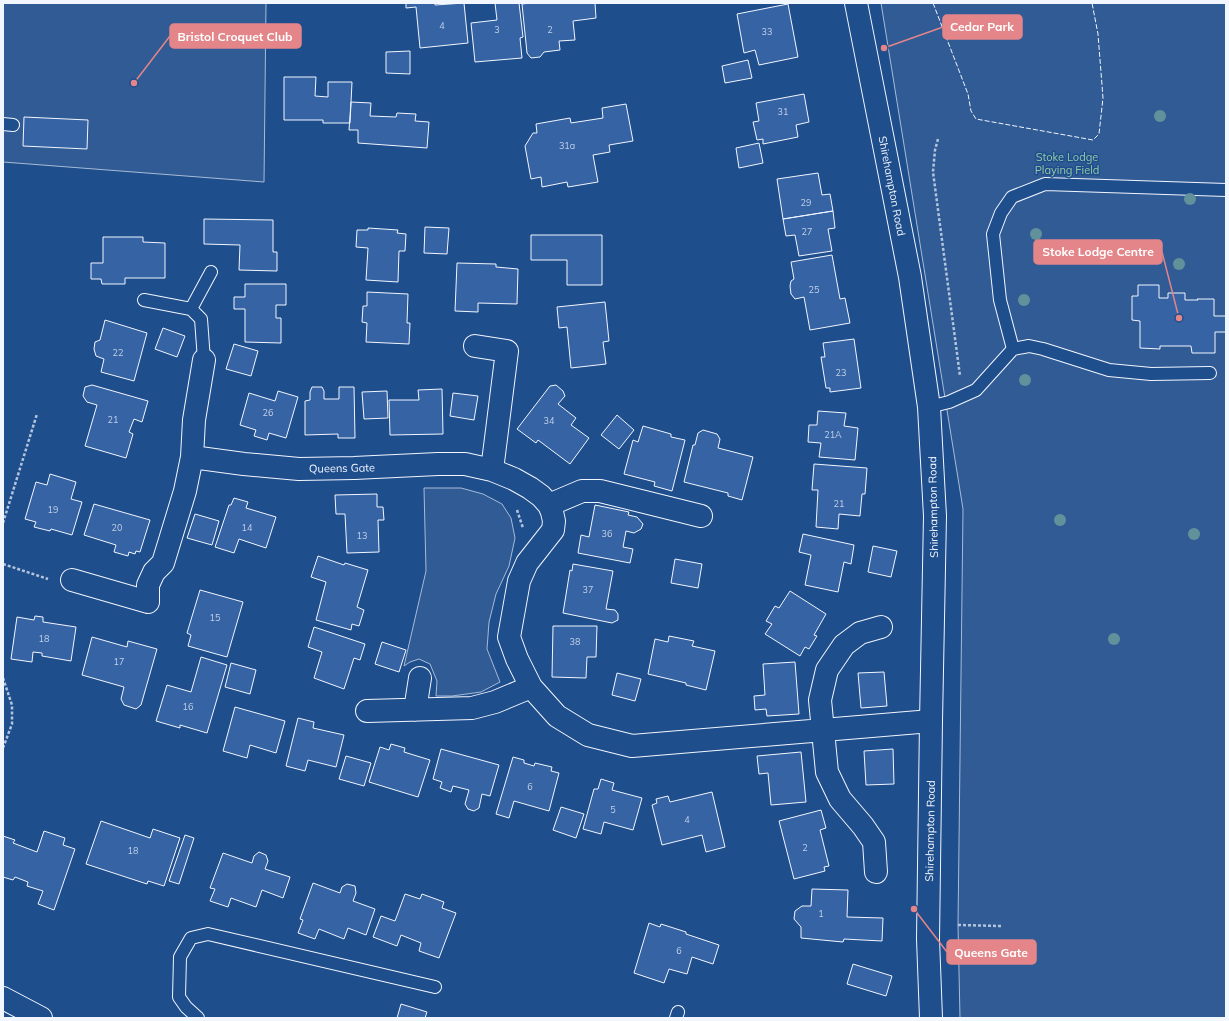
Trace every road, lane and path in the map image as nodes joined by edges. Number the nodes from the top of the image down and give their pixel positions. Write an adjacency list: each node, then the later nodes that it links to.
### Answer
1 (856, 3): 12 (street, Shirehampton Road)
2 (938, 139): 11 (path)
3 (1226, 190): 8 (lane)
4 (211, 272): 6 (lane)
5 (144, 300): 6 (lane)
6 (191, 309): 9 (lane)
7 (475, 346): 15 (street)
8 (1014, 349): 10 (lane); 11 (lane)
9 (204, 360): 14 (street)
10 (1210, 374)
11 (962, 396): 12 (lane)
12 (929, 407): 29 (street, Shirehampton Road)
13 (37, 414): 19 (path)
14 (192, 457): 15 (street, Queens Gate); 22 (street)
15 (492, 470): 16 (street, Queens Gate)
16 (514, 479): 17 (street, Queens Gate); 20 (path)
17 (549, 505): 18 (street); 20 (street)
18 (701, 516)
19 (3, 523)
20 (527, 563): 26 (street)
21 (3, 564): 22 (path)
22 (72, 580)
23 (881, 627): 30 (street)
24 (3, 678): 31 (path)
25 (420, 678): 27 (street)
26 (531, 688): 27 (street); 30 (street)
27 (415, 710): 28 (street)
28 (367, 711)
29 (931, 721): 30 (street); 39 (street, Shirehampton Road)
30 (823, 730): 32 (street)
31 (3, 748)
32 (876, 872)
33 (958, 925): 34 (path)
34 (1001, 926)
35 (435, 987): 38 (lane)
36 (3, 998): 37 (street)
37 (41, 1018)
38 (198, 1018)
39 (931, 1018)

